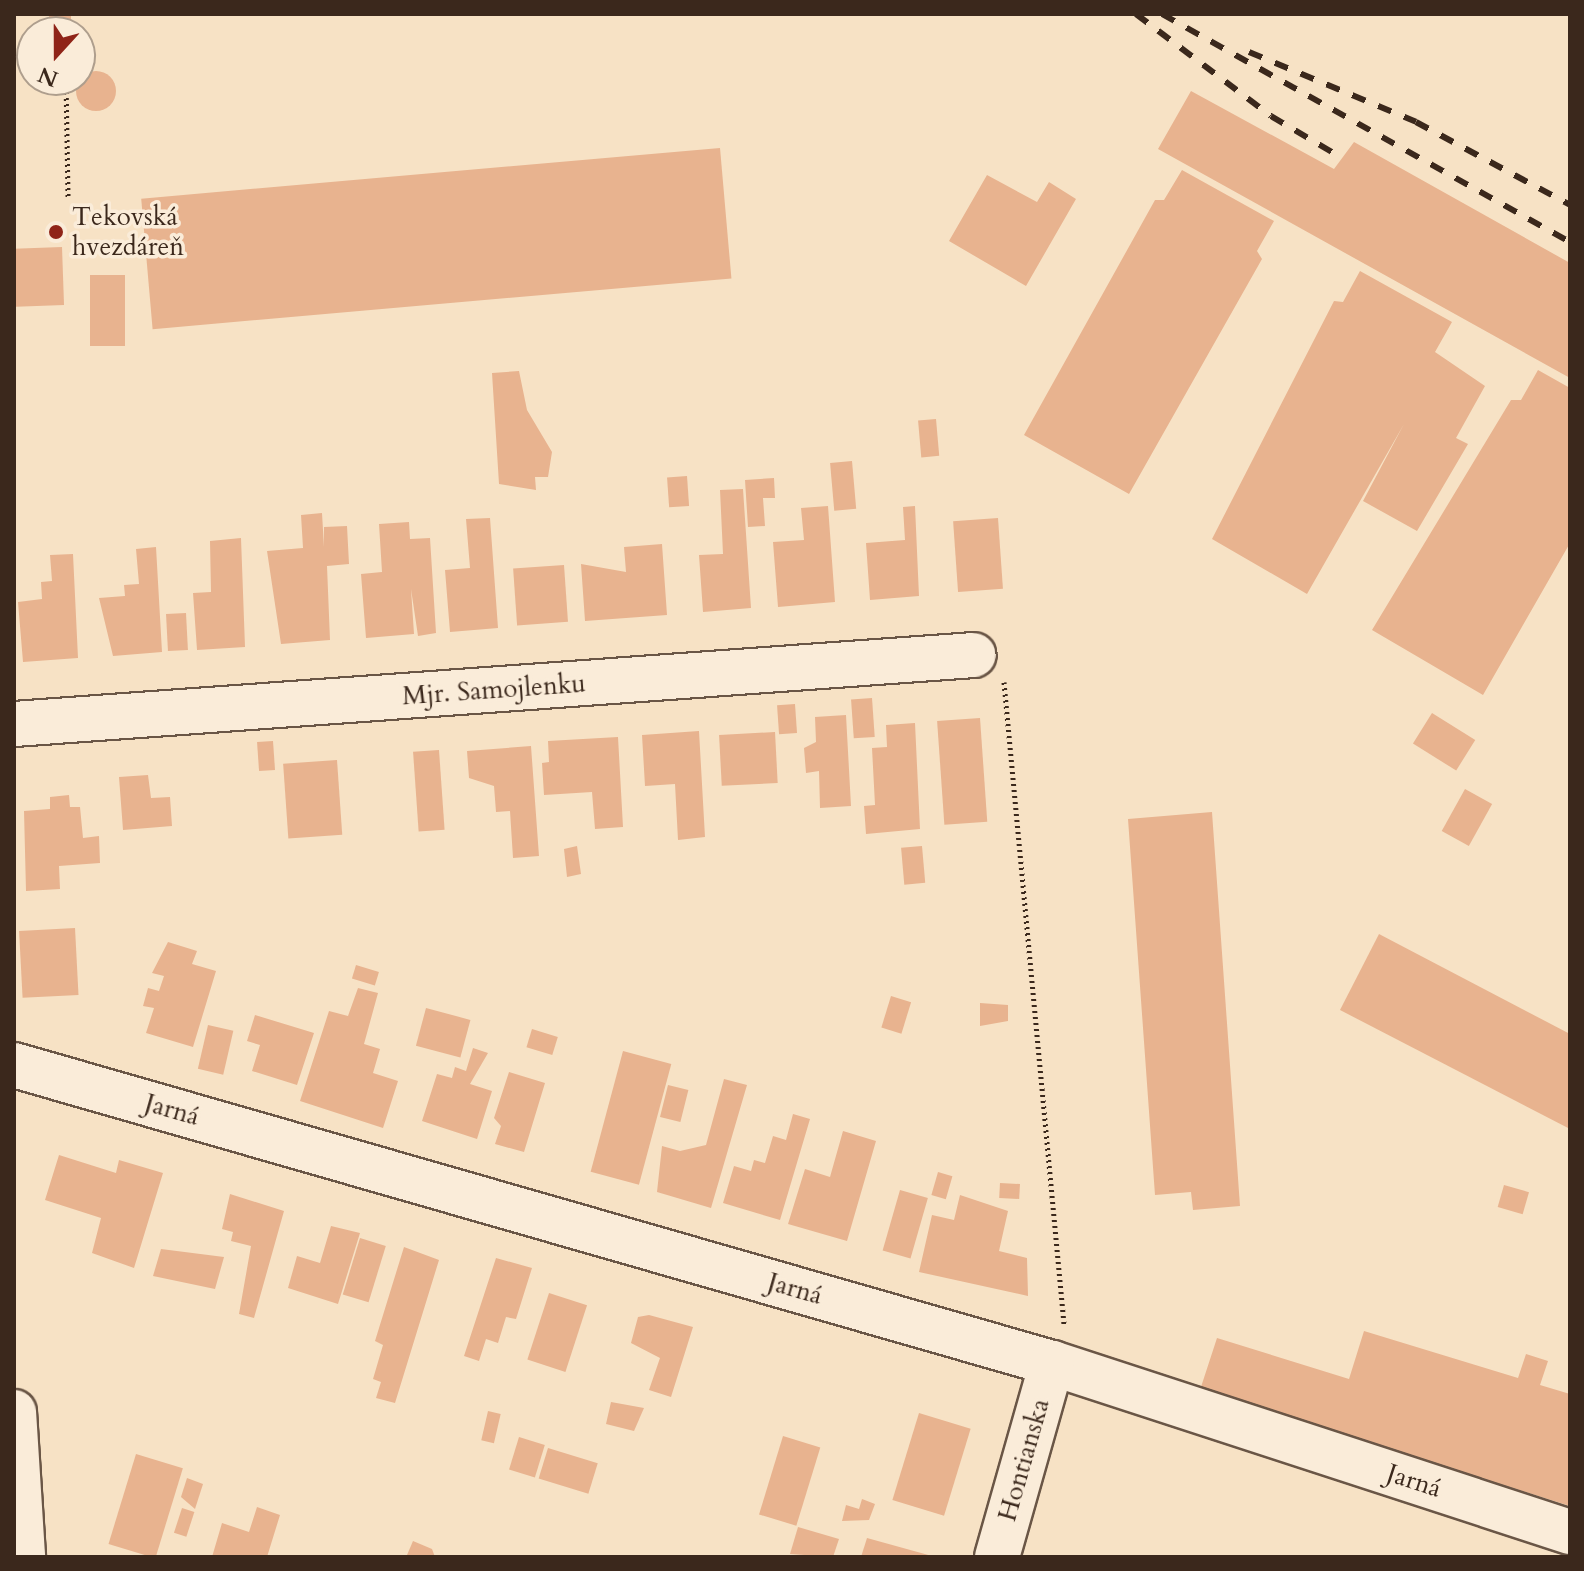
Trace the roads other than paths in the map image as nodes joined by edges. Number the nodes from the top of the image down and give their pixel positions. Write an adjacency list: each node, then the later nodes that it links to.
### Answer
1 (984, 669): 2 (street, Mjr. Samojlenku)
2 (14, 724)
3 (14, 1065): 4 (street, Jarná)
4 (1052, 1363): 6 (street, Jarná); 8 (street, Hontianska)
5 (14, 1412): 7 (street)
6 (1570, 1532)
7 (23, 1557)
8 (997, 1557)

